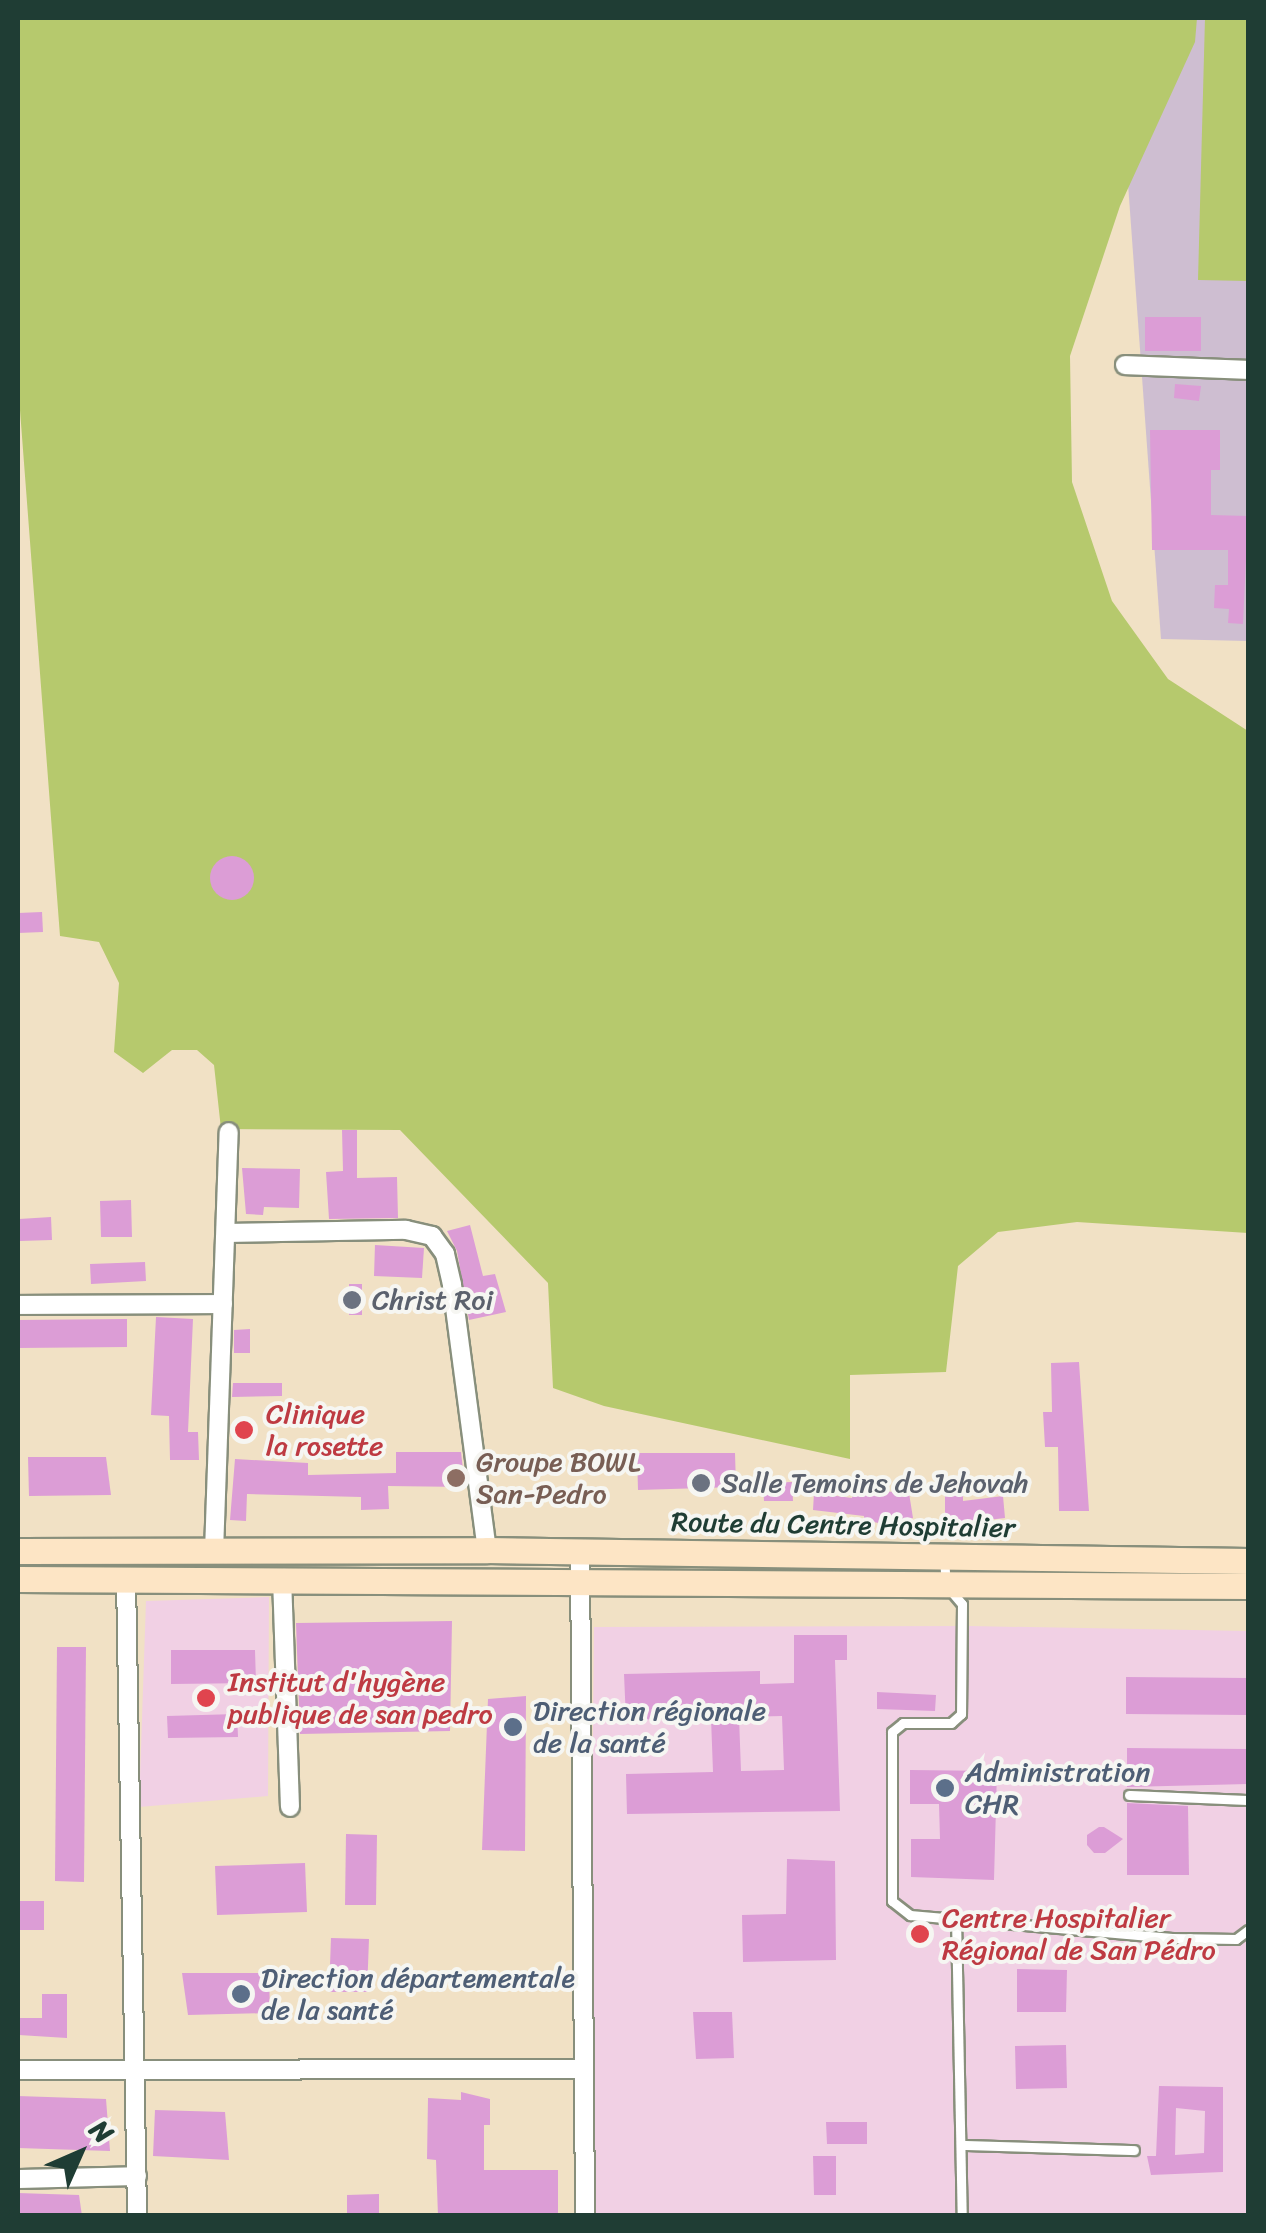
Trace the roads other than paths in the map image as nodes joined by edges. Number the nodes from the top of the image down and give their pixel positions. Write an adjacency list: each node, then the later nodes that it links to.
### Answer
1 (1125, 365): 2 (street)
2 (1248, 370)
3 (229, 1132): 4 (street)
4 (226, 1233): 5 (street); 7 (street)
5 (223, 1304): 6 (street); 9 (street)
6 (18, 1305)
7 (486, 1550): 9 (street, Route du Centre Hospitalier); 10 (street, Route du Centre Hospitalier)
8 (18, 1551): 9 (street, Route du Centre Hospitalier)
9 (214, 1552)
10 (580, 1552): 11 (street, Route du Centre Hospitalier); 17 (street)
11 (944, 1555): 12 (street, Route du Centre Hospitalier); 19 (lane)
12 (980, 1556): 13 (street, Route du Centre Hospitalier); 19 (lane)
13 (1248, 1561)
14 (18, 1578): 15 (street, Route du Centre Hospitalier)
15 (126, 1578): 16 (street, Route du Centre Hospitalier); 27 (street)
16 (282, 1578): 17 (street, Route du Centre Hospitalier); 22 (street)
17 (580, 1579): 19 (street, Route du Centre Hospitalier); 25 (street)
18 (1248, 1586): 19 (street, Route du Centre Hospitalier)
19 (962, 1591): 23 (lane)
20 (1129, 1795): 21 (lane)
21 (1248, 1800)
22 (290, 1807)
23 (956, 1916): 24 (lane); 28 (lane)
24 (1248, 1930)
25 (582, 2069): 27 (street); 33 (street)
26 (18, 2070): 27 (street)
27 (136, 2072): 30 (street)
28 (962, 2144): 29 (lane); 34 (lane)
29 (1134, 2150)
30 (136, 2176): 31 (street); 32 (street)
31 (18, 2178)
32 (137, 2216)
33 (584, 2216)
34 (962, 2216)

